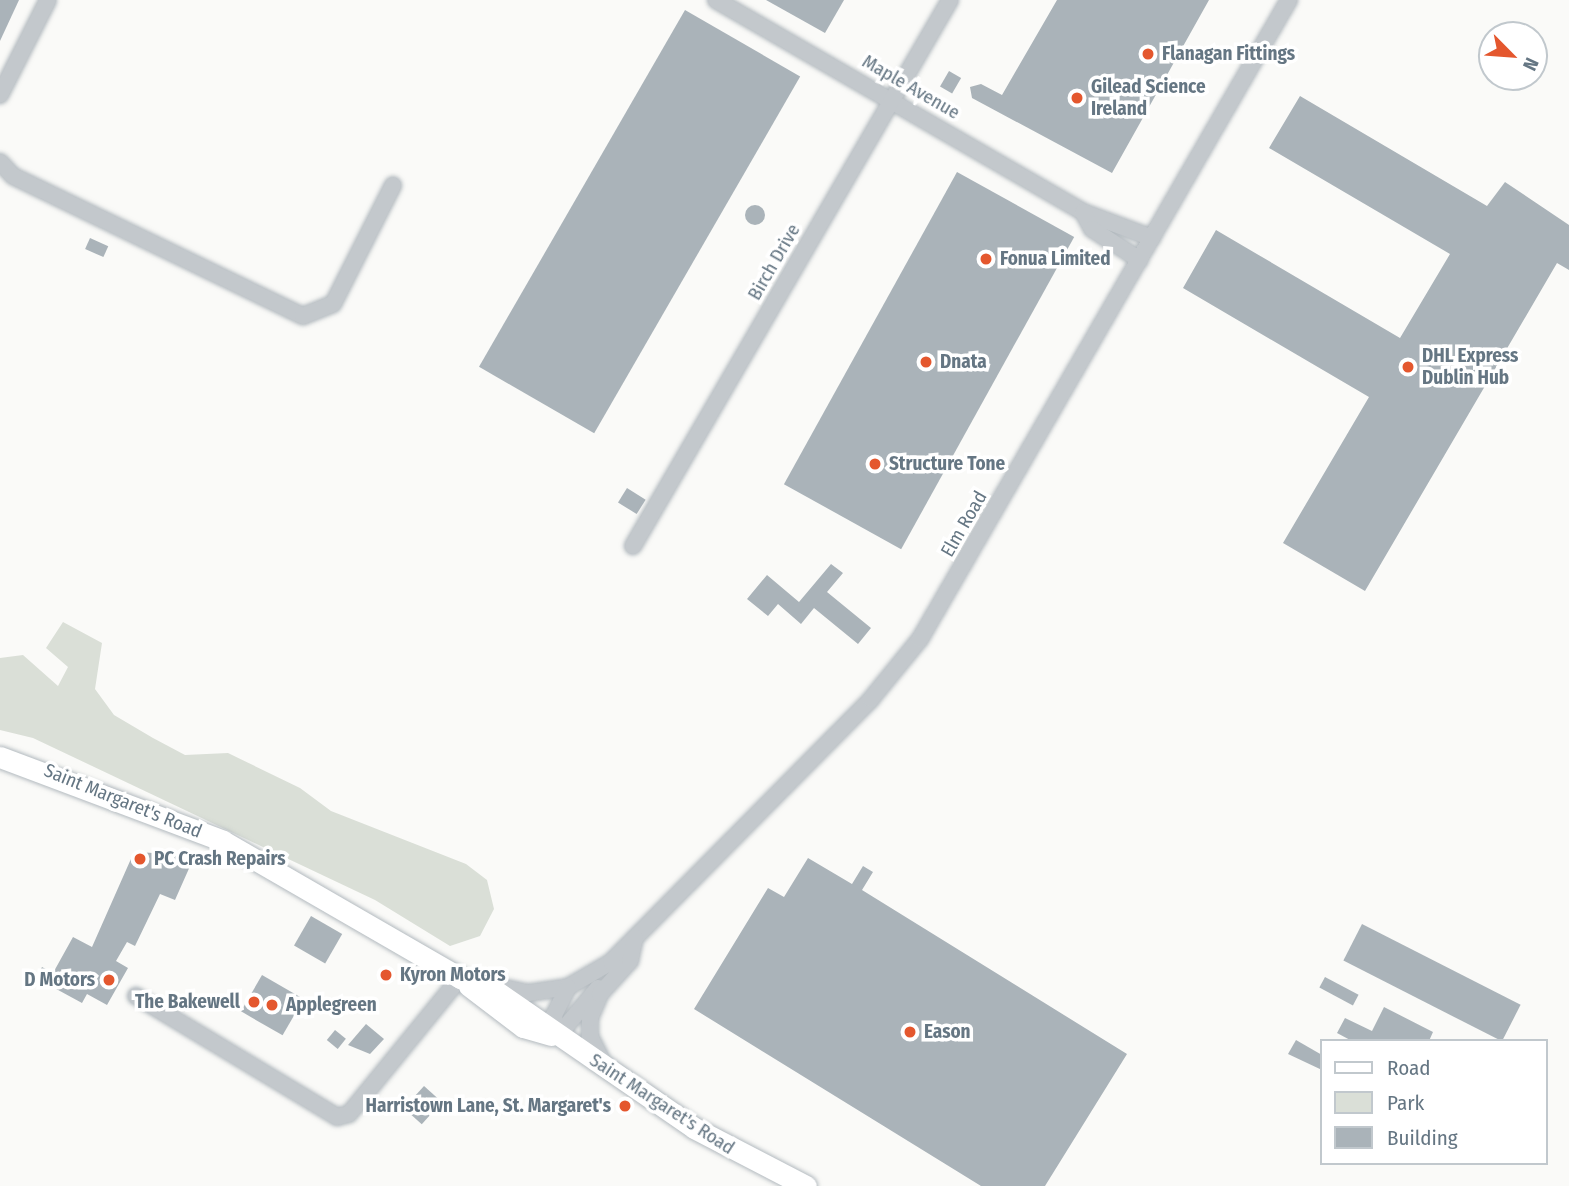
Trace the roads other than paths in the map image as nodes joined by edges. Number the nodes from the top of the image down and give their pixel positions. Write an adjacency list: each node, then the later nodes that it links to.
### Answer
1 (48, 0): 5 (street)
2 (716, 0): 6 (street, Maple Avenue)
3 (950, 0): 6 (street, Birch Drive)
4 (1289, 0): 10 (street, Elm Road)
5 (0, 95)
6 (893, 99): 9 (street, Maple Avenue); 12 (street, Birch Drive)
7 (0, 162): 8 (street)
8 (393, 185)
9 (1083, 212): 10 (street, Maple Avenue); 11 (street, Maple Avenue)
10 (1152, 238): 11 (street, Elm Road)
11 (1140, 260): 14 (street, Elm Road)
12 (634, 546)
13 (0, 757): 16 (main road, Saint Margaret's Road)
14 (636, 936): 15 (street, Elm Road); 20 (street, Elm Road)
15 (611, 962): 17 (street, Elm Road); 19 (street, Elm Road)
16 (460, 978): 17 (street, Elm Road); 18 (street); 19 (main road, Saint Margaret's Road)
17 (568, 987): 19 (street)
18 (136, 996)
19 (557, 1037): 20 (main road, Saint Margaret's Road)
20 (607, 1068): 21 (main road, Saint Margaret's Road)
21 (806, 1186)

